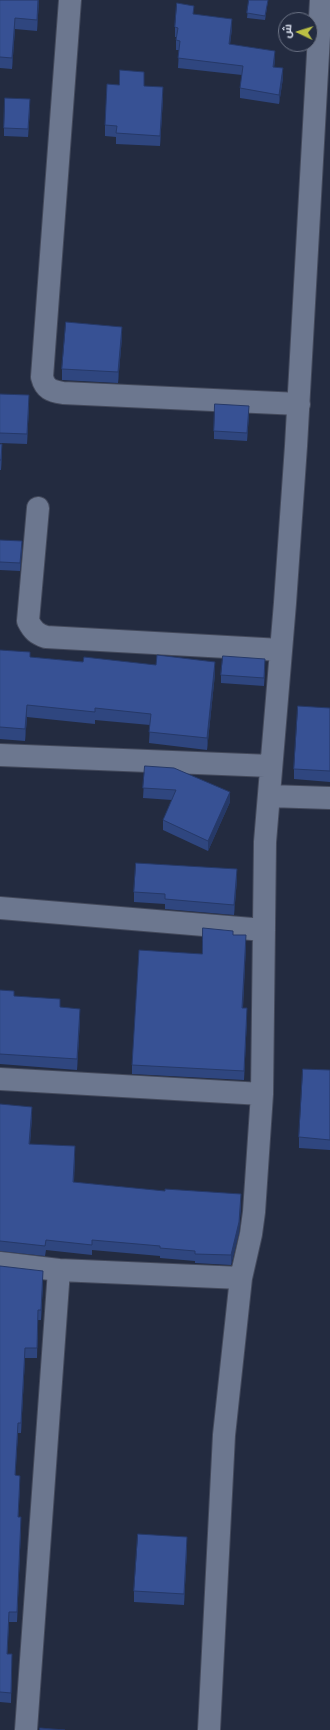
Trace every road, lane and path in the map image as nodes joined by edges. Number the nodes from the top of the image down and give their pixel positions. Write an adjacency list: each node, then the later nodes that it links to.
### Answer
1 (70, 0): 3 (street)
2 (321, 0): 3 (street)
3 (298, 404): 5 (street)
4 (38, 508): 5 (street)
5 (281, 650): 7 (street)
6 (0, 755): 7 (street)
7 (271, 766): 8 (street)
8 (269, 796): 9 (street); 11 (street)
9 (330, 798)
10 (0, 908): 11 (street)
11 (264, 930): 13 (street)
12 (0, 1079): 13 (street)
13 (262, 1094): 16 (street)
14 (0, 1263): 15 (street)
15 (59, 1270): 16 (street); 17 (street)
16 (241, 1278): 18 (street)
17 (26, 1730)
18 (209, 1730)

